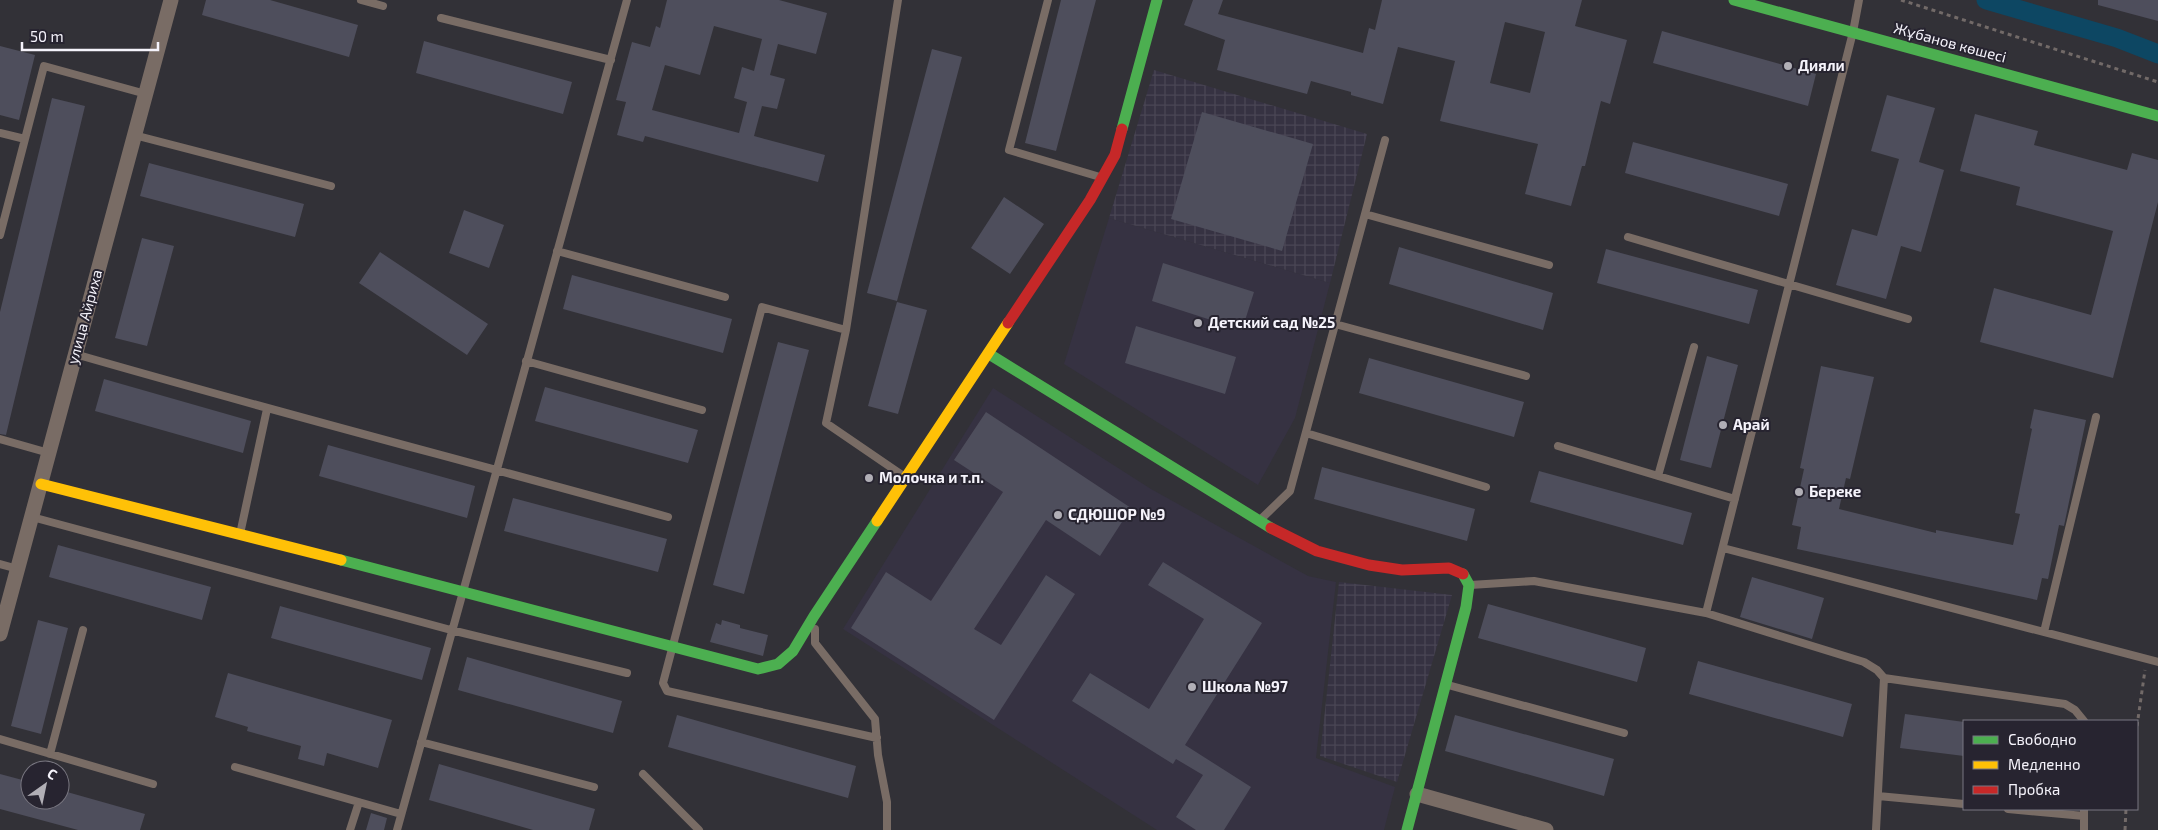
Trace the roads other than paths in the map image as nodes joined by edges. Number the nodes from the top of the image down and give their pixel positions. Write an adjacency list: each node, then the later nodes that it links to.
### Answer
1 (171, 0): 13 (street, улица Айриха)
2 (361, 0): 9 (lane)
3 (627, 0): 12 (lane)
4 (898, 0): 30 (lane)
5 (1048, 0): 19 (lane)
6 (1157, 0): 19 (street)
7 (1734, 0): 11 (street, Жұбанов көшесі)
8 (1859, 0): 11 (lane)
9 (383, 6)
10 (441, 18): 12 (lane)
11 (1853, 32): 14 (street, Жұбанов көшесі); 26 (lane)
12 (610, 60): 24 (lane)
13 (146, 94): 16 (street, улица Айриха); 17 (lane)
14 (2158, 116)
15 (0, 133): 17 (lane)
16 (134, 135): 20 (lane); 32 (street, улица Айриха)
17 (25, 139): 22 (lane)
18 (1385, 140): 21 (lane)
19 (1103, 178): 33 (street)
20 (331, 186)
21 (1365, 214): 25 (lane); 29 (lane)
22 (0, 235)
23 (1628, 237): 26 (lane)
24 (557, 251): 27 (lane); 34 (lane)
25 (1549, 265)
26 (1789, 284): 28 (lane); 48 (lane)
27 (724, 297)
28 (1908, 319)
29 (1335, 324): 35 (lane); 39 (lane)
30 (846, 330): 45 (lane); 64 (lane)
31 (1694, 347): 44 (lane)
32 (75, 354): 36 (lane); 42 (street, улица Айриха)
33 (990, 354): 45 (street); 51 (street)
34 (526, 361): 37 (lane); 43 (lane)
35 (1526, 376)
36 (267, 409): 43 (lane); 52 (lane)
37 (702, 410)
38 (2096, 417): 62 (lane)
39 (1306, 433): 47 (lane); 51 (lane)
40 (0, 439): 42 (lane)
41 (1558, 446): 44 (lane)
42 (49, 453): 46 (street, улица Айриха)
43 (496, 469): 49 (lane); 57 (lane)
44 (1658, 476): 48 (lane)
45 (906, 478): 59 (street)
46 (41, 484): 50 (street, улица Айриха); 52 (street)
47 (1486, 487)
48 (1735, 499): 53 (lane)
49 (668, 516)
50 (32, 517): 55 (street, улица Айриха); 61 (lane)
51 (1259, 522): 56 (street)
52 (240, 534): 57 (street)
53 (1723, 548): 58 (lane); 62 (lane)
54 (0, 564): 55 (lane)
55 (18, 569): 63 (street, улица Айриха)
56 (1469, 585): 58 (lane); 68 (street)
57 (462, 591): 61 (lane); 64 (street)
58 (1706, 613): 67 (lane)
59 (814, 616): 64 (street); 71 (lane)
60 (83, 630): 74 (lane)
61 (451, 630): 66 (lane); 73 (lane)
62 (2044, 632): 65 (lane)
63 (0, 634)
64 (671, 647): 71 (lane)
65 (2158, 662)
66 (627, 672)
67 (1884, 678): 69 (lane); 80 (lane)
68 (1446, 684): 70 (lane); 79 (street)
69 (2083, 720)
70 (1624, 733)
71 (877, 738): 89 (lane)
72 (0, 740): 74 (lane)
73 (421, 742): 78 (lane); 85 (lane)
74 (50, 754): 77 (lane)
75 (235, 767): 81 (lane)
76 (643, 774): 88 (lane)
77 (153, 784)
78 (594, 787)
79 (1417, 794): 90 (street); 91 (street)
80 (1878, 796): 82 (lane); 92 (lane)
81 (359, 802): 85 (lane); 86 (lane)
82 (1963, 804)
83 (2027, 810): 84 (lane)
84 (2084, 813): 93 (lane)
85 (401, 814): 87 (lane)
86 (350, 830)
87 (397, 830)
88 (699, 830)
89 (887, 830)
90 (1407, 830)
91 (1546, 830)
92 (1876, 830)
93 (2084, 830)

